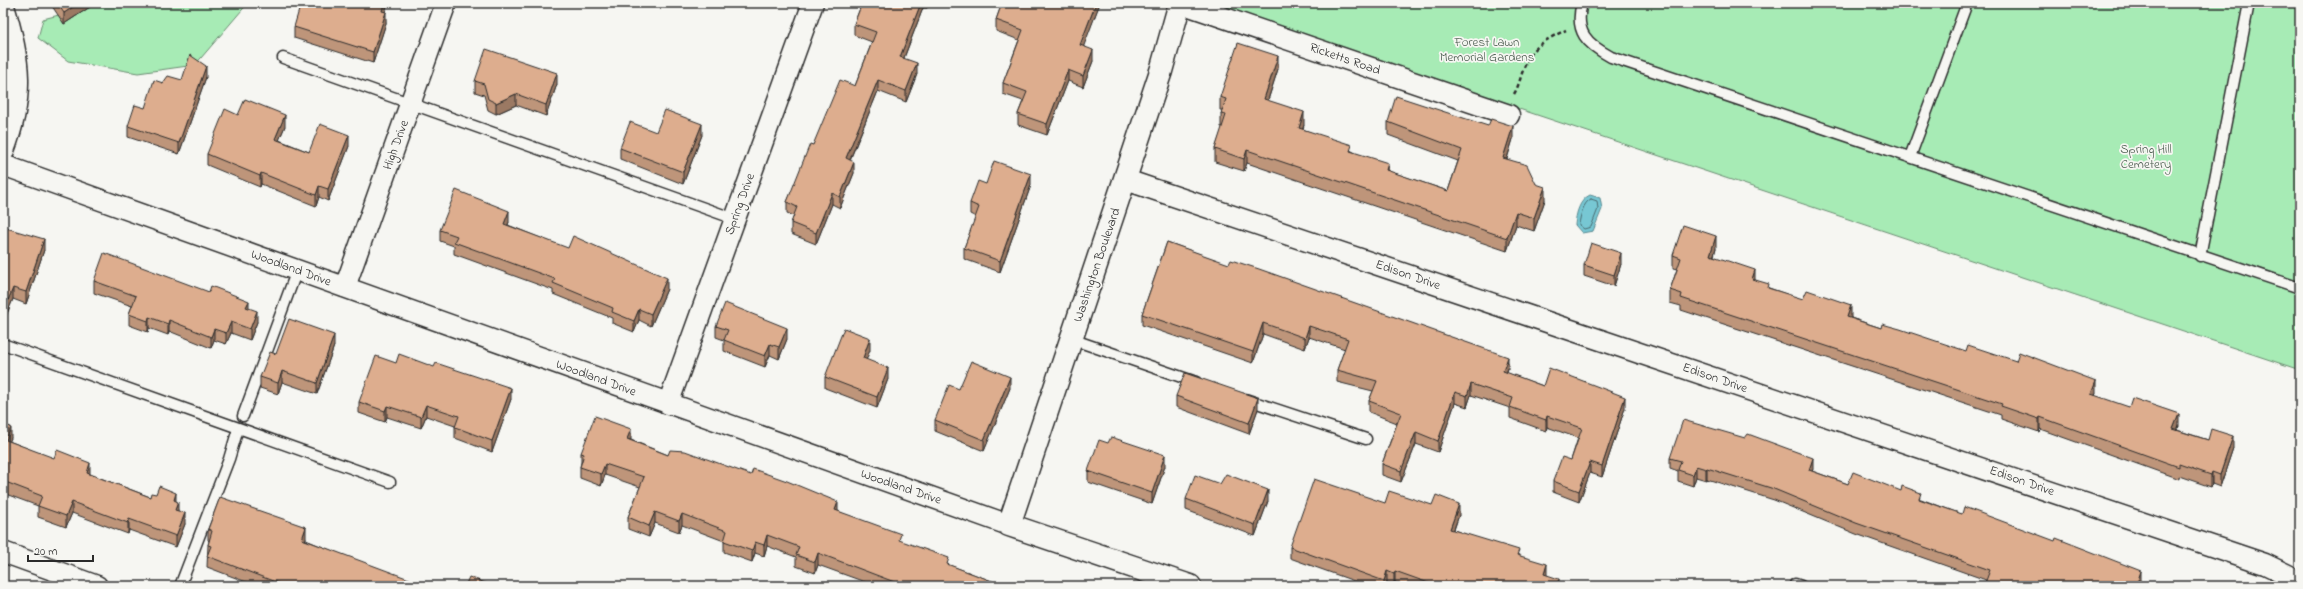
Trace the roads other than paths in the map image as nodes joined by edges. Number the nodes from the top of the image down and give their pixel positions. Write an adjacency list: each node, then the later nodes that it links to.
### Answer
1 (3, 3): 11 (street)
2 (446, 3): 9 (street, High Drive)
3 (813, 3): 15 (street, Spring Drive)
4 (1180, 3): 10 (street, Ricketts Road); 14 (street, Washington Boulevard)
5 (1582, 3): 12 (lane)
6 (1967, 3): 12 (lane)
7 (2249, 3): 16 (lane)
8 (283, 58): 9 (lane)
9 (410, 104): 15 (lane); 18 (street, High Drive)
10 (1503, 113)
11 (3, 153)
12 (1910, 157): 16 (lane)
13 (3, 165): 17 (street, Woodland Drive)
14 (1126, 180): 20 (street, Washington Boulevard); 31 (street, Edison Drive)
15 (735, 219): 24 (street, Spring Drive)
16 (2200, 256): 19 (lane)
17 (297, 270): 18 (street, Woodland Drive); 25 (lane)
18 (345, 287): 24 (street, Woodland Drive)
19 (2300, 288)
20 (1071, 339): 22 (lane); 29 (street, Washington Boulevard)
21 (3, 344): 26 (lane)
22 (1210, 387)
23 (1232, 394): 27 (lane)
24 (668, 404): 29 (street, Woodland Drive)
25 (243, 416)
26 (238, 429): 28 (lane); 33 (lane)
27 (1366, 439)
28 (390, 482)
29 (1009, 525): 34 (street, Woodland Drive)
30 (3, 552): 32 (street)
31 (2300, 584)
32 (97, 586)
33 (180, 586)
34 (1190, 586)

